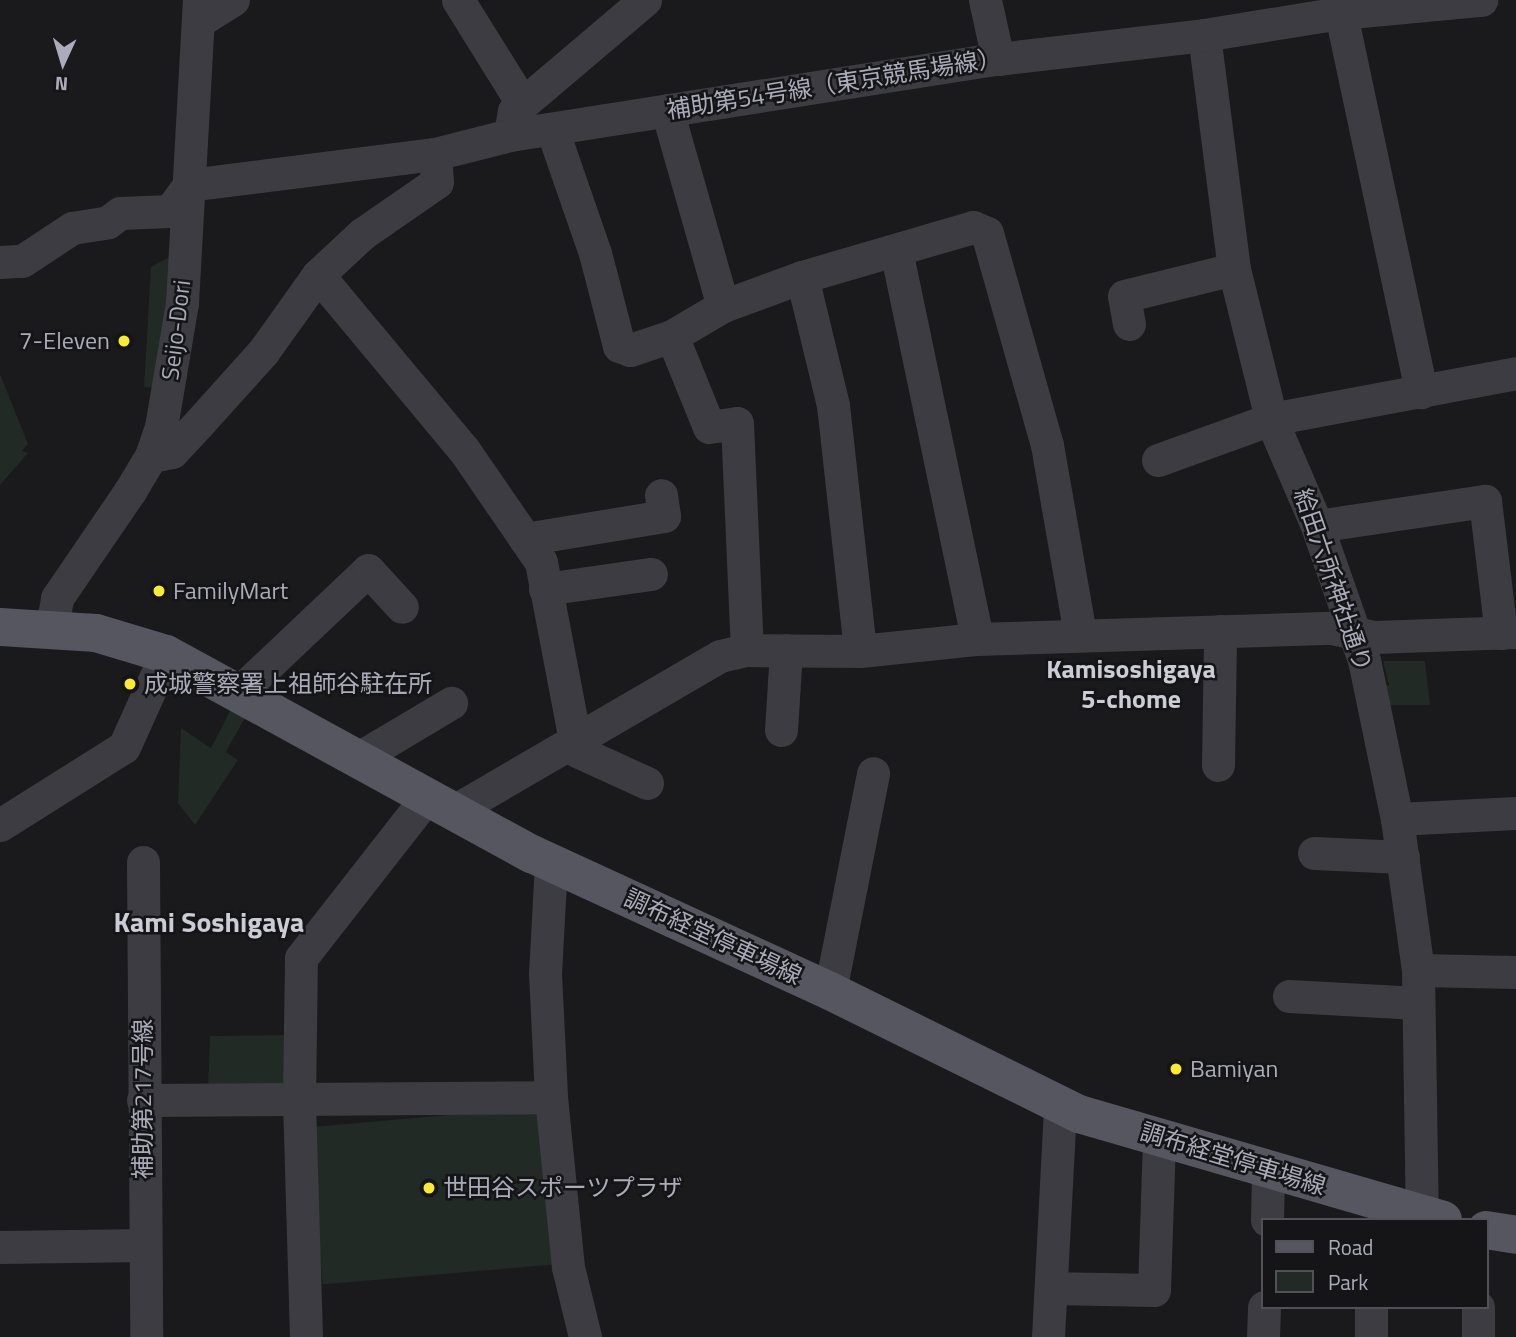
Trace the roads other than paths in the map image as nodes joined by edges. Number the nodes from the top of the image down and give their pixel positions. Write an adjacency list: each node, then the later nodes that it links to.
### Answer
1 (233, 0): 7 (street)
2 (458, 0): 10 (street)
3 (645, 0): 10 (street)
4 (985, 0): 9 (street)
5 (1481, 0): 6 (street, 補助第54号線（東京競馬場線）)
6 (1339, 7): 8 (street, 補助第54号線（東京競馬場線）); 25 (street)
7 (199, 10): 15 (street, Seijo-Dori)
8 (1204, 36): 9 (street, 補助第54号線（東京競馬場線）); 18 (street, 給田六所神社通り)
9 (998, 59): 11 (street, 補助第54号線（東京競馬場線）)
10 (522, 103): 13 (street)
11 (667, 110): 12 (street, 補助第54号線（東京競馬場線）); 21 (street)
12 (552, 129): 13 (street, 補助第54号線（東京競馬場線）); 23 (street)
13 (510, 135): 14 (street, 補助第54号線（東京競馬場線）)
14 (435, 154): 15 (street, 補助第54号線（東京競馬場線）); 19 (street)
15 (189, 185): 17 (street); 27 (street, Seijo-Dori)
16 (897, 250): 20 (street); 40 (street); 41 (street)
17 (0, 262)
18 (1234, 269): 22 (street); 26 (street, 給田六所神社通り)
19 (318, 275): 27 (street); 31 (street)
20 (802, 277): 21 (street); 44 (street)
21 (723, 306): 23 (street)
22 (1129, 324)
23 (672, 336): 42 (street)
24 (1516, 373): 25 (street)
25 (1421, 392): 26 (street)
26 (1271, 419): 28 (street); 30 (street, 給田六所神社通り)
27 (151, 456): 36 (street, Seijo-Dori)
28 (1158, 460)
29 (661, 495): 31 (street)
30 (1317, 526): 38 (street); 39 (street, 給田六所神社通り)
31 (525, 539): 33 (street)
32 (651, 574): 33 (street)
33 (545, 589): 49 (street)
34 (402, 607): 46 (street)
35 (0, 627): 36 (main road, 調布経堂停車場線)
36 (51, 630): 45 (main road, 調布経堂停車場線)
37 (1220, 631): 39 (street); 40 (street); 51 (street)
38 (1509, 632): 39 (street)
39 (1356, 633): 56 (street, 給田六所神社通り)
40 (1080, 634): 41 (street)
41 (976, 639): 44 (street)
42 (747, 650): 43 (street); 49 (street)
43 (786, 650): 44 (street); 48 (street)
44 (860, 651)
45 (166, 654): 46 (main road, 調布経堂停車場線); 57 (street)
46 (237, 694): 50 (main road, 調布経堂停車場線)
47 (451, 703): 50 (street)
48 (780, 730)
49 (574, 744): 53 (street); 54 (street)
50 (363, 762): 54 (main road, 調布経堂停車場線)
51 (1218, 765)
52 (873, 773): 64 (street)
53 (647, 783)
54 (439, 805): 61 (main road, 調布経堂停車場線); 69 (street)
55 (1516, 813): 56 (street)
56 (1397, 819): 59 (street, 給田六所神社通り)
57 (0, 825)
58 (1314, 853): 59 (street)
59 (1403, 856): 62 (street, 給田六所神社通り)
60 (143, 862): 68 (street, 補助第217号線)
61 (551, 863): 64 (main road, 調布経堂停車場線); 67 (street)
62 (1418, 970): 63 (street); 66 (street, 給田六所神社通り)
63 (1516, 972)
64 (830, 991): 70 (main road, 調布経堂停車場線)
65 (1289, 996): 66 (street)
66 (1418, 1003): 74 (street, 給田六所神社通り)
67 (551, 1097): 69 (street); 86 (street)
68 (143, 1100): 69 (street); 78 (street, 補助第217号線)
69 (299, 1100): 85 (street)
70 (1060, 1106): 71 (main road, 調布経堂停車場線); 80 (street)
71 (1159, 1137): 72 (main road, 調布経堂停車場線); 80 (street)
72 (1268, 1171): 73 (main road, 調布経堂停車場線); 75 (street)
73 (1372, 1210): 74 (main road, 調布経堂停車場線)
74 (1433, 1217)
75 (1267, 1218)
76 (1488, 1230): 77 (main road)
77 (1516, 1235)
78 (144, 1245): 79 (street); 84 (street, 補助第217号線)
79 (0, 1247)
80 (1051, 1288): 87 (street)
81 (1264, 1309): 88 (street)
82 (1371, 1309): 89 (street)
83 (1478, 1309): 90 (street)
84 (146, 1337)
85 (306, 1337)
86 (585, 1337)
87 (1048, 1337)
88 (1263, 1337)
89 (1371, 1337)
90 (1478, 1337)

